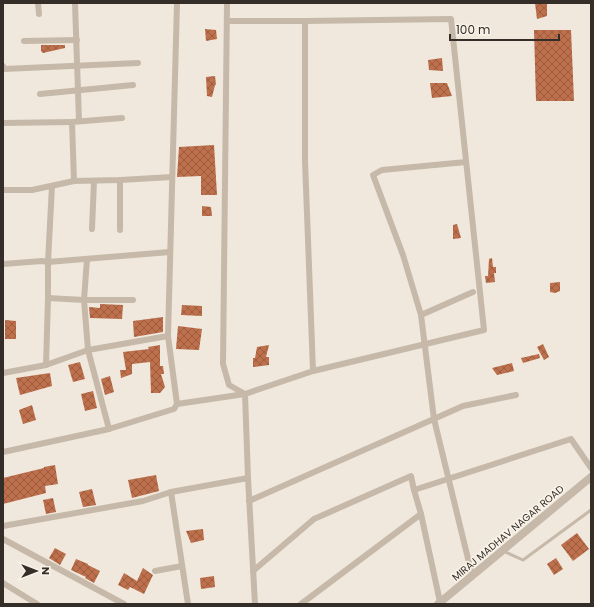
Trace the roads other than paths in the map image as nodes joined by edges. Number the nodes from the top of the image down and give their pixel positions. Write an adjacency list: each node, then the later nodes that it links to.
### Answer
1 (38, 3): 5 (street)
2 (75, 3): 8 (street)
3 (177, 3): 20 (street)
4 (227, 3): 7 (street)
5 (39, 14)
6 (305, 20): 7 (street); 19 (street); 41 (street)
7 (227, 21): 43 (street)
8 (76, 40): 9 (street); 12 (street)
9 (24, 41)
10 (138, 63): 12 (street)
11 (3, 66): 12 (street)
12 (77, 66): 14 (street)
13 (133, 85): 14 (street)
14 (78, 90): 15 (street); 17 (street)
15 (40, 94)
16 (122, 118): 17 (street)
17 (76, 122): 18 (street); 22 (street)
18 (3, 123)
19 (466, 162): 36 (street); 38 (street)
20 (172, 177): 21 (street); 28 (street)
21 (120, 180): 23 (street); 27 (street)
22 (74, 181): 23 (street); 24 (street)
23 (94, 181): 26 (street)
24 (52, 186): 25 (street); 30 (street)
25 (3, 190)
26 (92, 229)
27 (120, 230)
28 (170, 252): 29 (street); 37 (street)
29 (87, 259): 30 (street); 34 (street)
30 (48, 262): 31 (street); 33 (street)
31 (3, 264)
32 (473, 292): 36 (street)
33 (48, 298): 34 (street); 40 (street)
34 (84, 300): 35 (street); 39 (street)
35 (133, 300)
36 (421, 315): 38 (street)
37 (168, 336): 39 (street); 45 (street)
38 (425, 344): 41 (street); 46 (street)
39 (88, 350): 40 (street); 47 (street)
40 (46, 365): 42 (street)
41 (313, 371): 43 (street)
42 (3, 373)
43 (245, 394): 45 (street); 51 (street)
44 (516, 395): 46 (street)
45 (177, 404): 47 (street)
46 (434, 419): 52 (street); 55 (street)
47 (109, 429): 48 (street)
48 (3, 452)
49 (591, 468): 52 (street)
50 (591, 477): 60 (street, MIRAJ MADHAV NAGAR ROAD)
51 (248, 478): 54 (street); 55 (street)
52 (448, 479): 53 (street); 64 (street)
53 (414, 490): 57 (street); 63 (street)
54 (171, 492): 58 (street); 61 (street)
55 (249, 501): 63 (street)
56 (591, 510): 60 (lane)
57 (420, 514): 66 (street); 71 (street)
58 (3, 526)
59 (3, 539): 68 (street)
60 (502, 551): 64 (street, MIRAJ MADHAV NAGAR ROAD)
61 (182, 566): 62 (street); 69 (street)
62 (155, 571)
63 (253, 571): 70 (street)
64 (472, 576): 66 (street, MIRAJ MADHAV NAGAR ROAD)
65 (3, 583): 67 (street)
66 (439, 603)
67 (37, 604)
68 (124, 604)
69 (188, 604)
70 (255, 604)
71 (301, 604)

